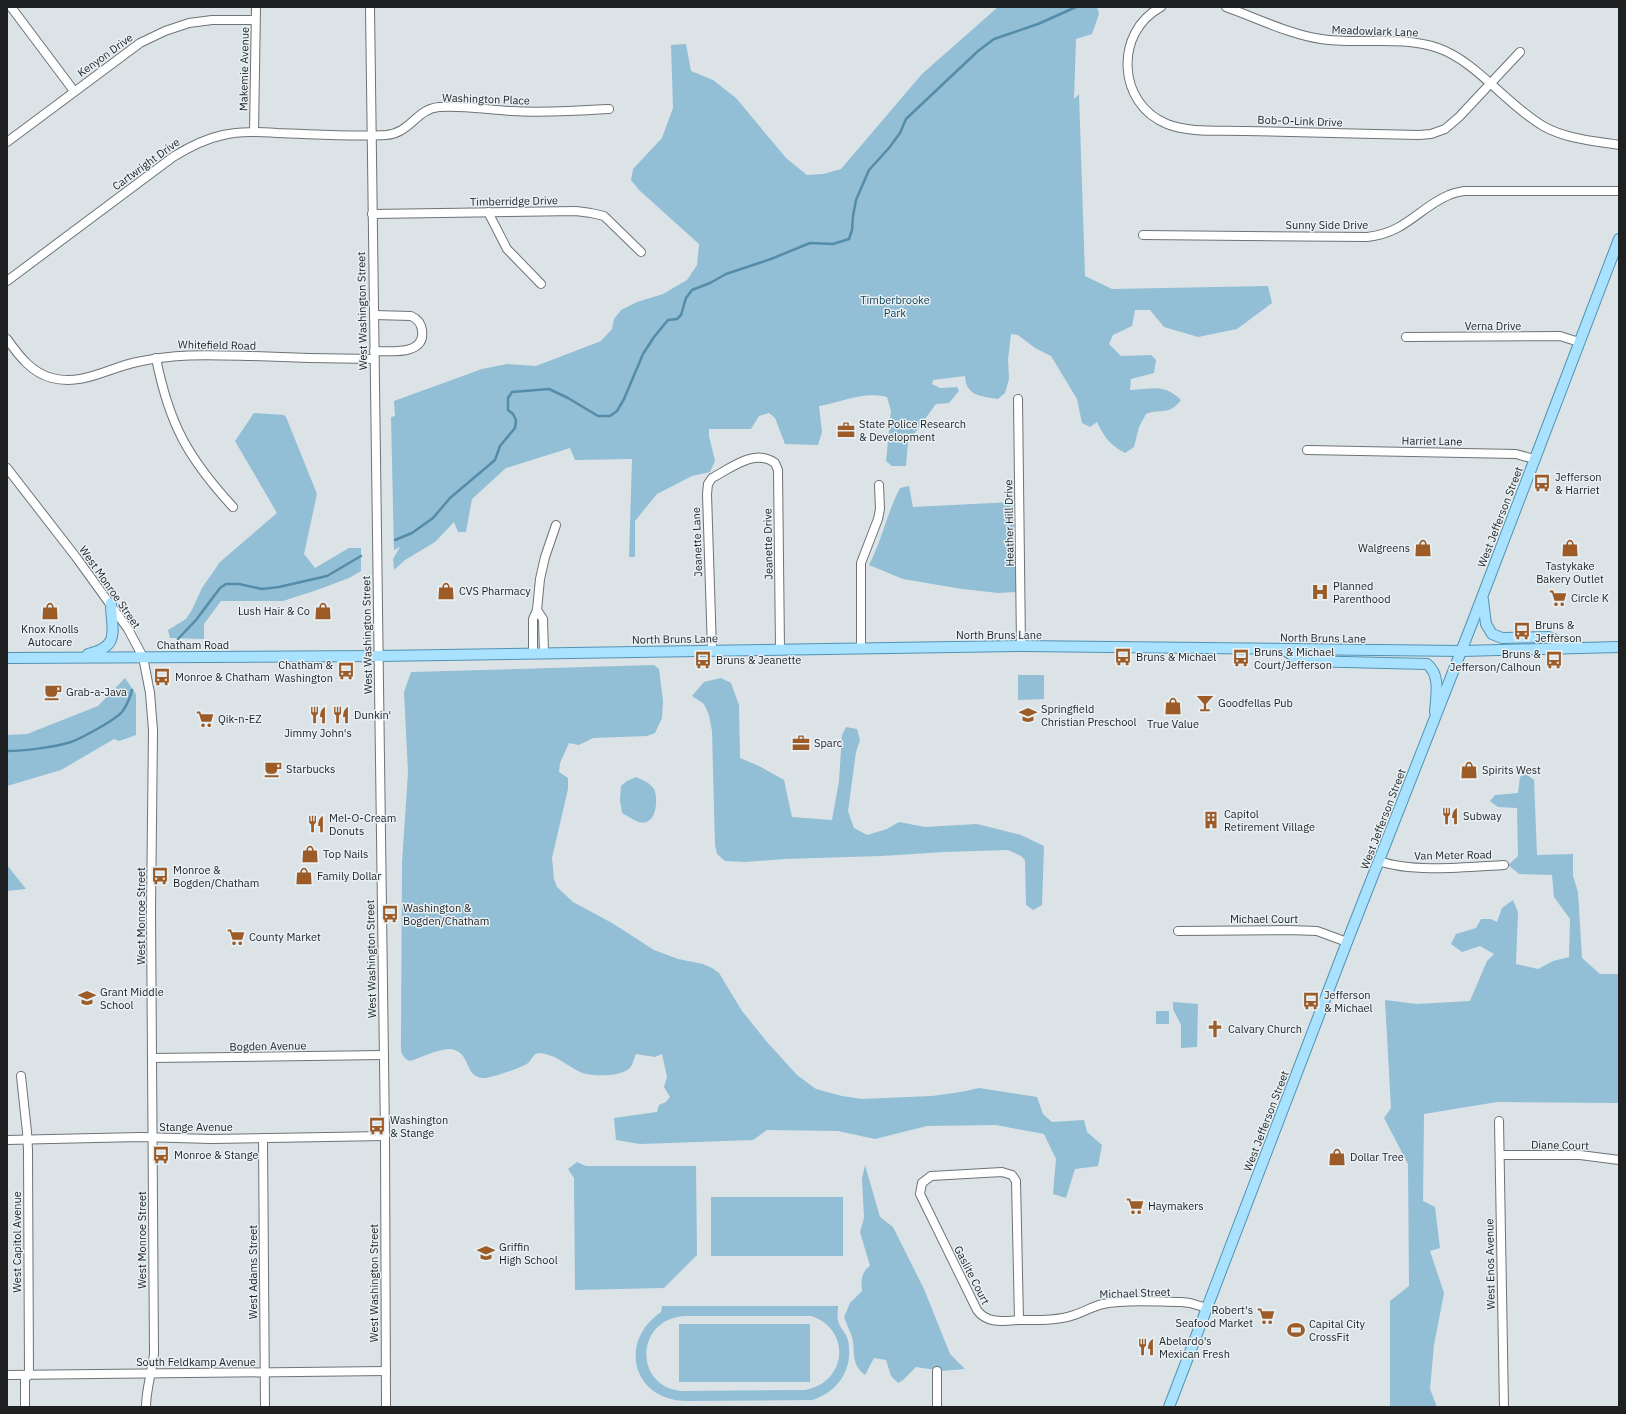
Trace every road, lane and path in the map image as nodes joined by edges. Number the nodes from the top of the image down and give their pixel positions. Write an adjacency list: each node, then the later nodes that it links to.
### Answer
1 (11, 7): 9 (street)
2 (256, 7): 6 (street, Makemie Avenue)
3 (370, 7): 12 (street, West Washington Street)
4 (1161, 7): 8 (street, Bob-O-Link Drive)
5 (1226, 7): 8 (street, Meadowlark Lane)
6 (256, 20): 9 (street, Kenyon Drive); 11 (street, Makemie Avenue)
7 (1520, 52): 8 (street, Bob-O-Link Drive)
8 (1490, 84): 14 (street, Meadowlark Lane)
9 (74, 91): 13 (street, Kenyon Drive)
10 (609, 109): 12 (street, Washington Place)
11 (254, 132): 12 (street, Cartwright Drive); 21 (street, Cartwright Drive)
12 (371, 135): 17 (street, West Washington Street)
13 (7, 142)
14 (1619, 145)
15 (1619, 191): 18 (street, Sunny Side Drive)
16 (488, 212): 17 (street, Timberridge Drive); 20 (street, Timberridge Drive); 22 (street)
17 (372, 214): 23 (street, West Washington Street)
18 (1143, 235)
19 (1619, 239): 26 (main road, West Jefferson Street)
20 (641, 252)
21 (7, 281)
22 (541, 284)
23 (374, 315): 27 (street, West Washington Street); 27 (street, Whitefield Road)
24 (1406, 337): 26 (street, Verna Drive)
25 (7, 339): 28 (street, Whitefield Road)
26 (1579, 342): 32 (main road, West Jefferson Street)
27 (374, 355): 28 (street, Whitefield Road); 48 (street, West Washington Street)
28 (156, 358): 35 (street)
29 (1018, 399): 39 (street, Heather Hill Drive)
30 (1308, 450): 32 (street, Harriet Lane)
31 (752, 458): 44 (street, Jeanette Lane); 45 (street, Jeanette Drive)
32 (1534, 459): 37 (main road, West Jefferson Street)
33 (7, 468): 38 (street, West Monroe Street)
34 (879, 485): 41 (street)
35 (233, 507)
36 (556, 525): 47 (street)
37 (1482, 596): 43 (main road); 46 (main road, West Jefferson Street)
38 (111, 603): 49 (street, West Monroe Street); 51 (main road)
39 (1022, 646): 41 (main road, North Bruns Lane); 42 (main road, North Bruns Lane)
40 (1619, 647): 43 (main road, North Bruns Lane)
41 (861, 648): 45 (main road, North Bruns Lane)
42 (1283, 649): 46 (main road, North Bruns Lane); 52 (main road)
43 (1576, 649): 46 (main road, North Bruns Lane)
44 (712, 650): 45 (main road, North Bruns Lane); 47 (main road, North Bruns Lane)
45 (780, 650)
46 (1462, 651): 52 (main road, West Jefferson Street)
47 (539, 653): 48 (main road, North Bruns Lane)
48 (378, 656): 49 (main road, Chatham Road); 57 (street, West Washington Street)
49 (143, 657): 51 (main road, Chatham Road); 58 (street, West Monroe Street)
50 (7, 658): 51 (main road, Chatham Road)
51 (76, 658)
52 (1435, 720): 53 (main road, West Jefferson Street)
53 (1379, 861): 54 (street, Van Meter Road); 56 (main road, West Jefferson Street)
54 (1504, 865)
55 (1178, 931): 56 (street, Michael Court)
56 (1347, 942): 68 (main road, West Jefferson Street)
57 (384, 1055): 58 (street, Bogden Avenue); 61 (street, West Washington Street)
58 (152, 1058): 62 (street, West Monroe Street)
59 (21, 1076): 65 (street, West Capitol Avenue)
60 (1499, 1121): 66 (street, West Enos Avenue)
61 (385, 1136): 63 (street, Stange Avenue); 70 (street, West Washington Street)
62 (152, 1138): 63 (street, Stange Avenue); 65 (street, Stange Avenue); 73 (street, West Monroe Street)
63 (264, 1138): 72 (street, West Adams Street)
64 (7, 1140): 65 (street, Stange Avenue)
65 (27, 1140): 74 (street, West Capitol Avenue)
66 (1500, 1155): 67 (street, Diane Court); 82 (street, West Enos Avenue)
67 (1619, 1160)
68 (1207, 1308): 69 (street, Michael Street); 81 (main road, West Jefferson Street)
69 (1019, 1320): 69 (street, Gaslite Court)
70 (386, 1371): 72 (street, South Feldkamp Avenue); 79 (street, West Washington Street)
71 (937, 1371): 80 (street)
72 (265, 1372): 73 (street, South Feldkamp Avenue); 78 (street, West Adams Street)
73 (151, 1373): 74 (street, South Feldkamp Avenue); 77 (street, West Monroe Street)
74 (29, 1374): 75 (street, South Feldkamp Avenue); 76 (street, West Capitol Avenue)
75 (7, 1375)
76 (25, 1407)
77 (146, 1407)
78 (265, 1407)
79 (386, 1407)
80 (937, 1407)
81 (1169, 1407)
82 (1504, 1407)

